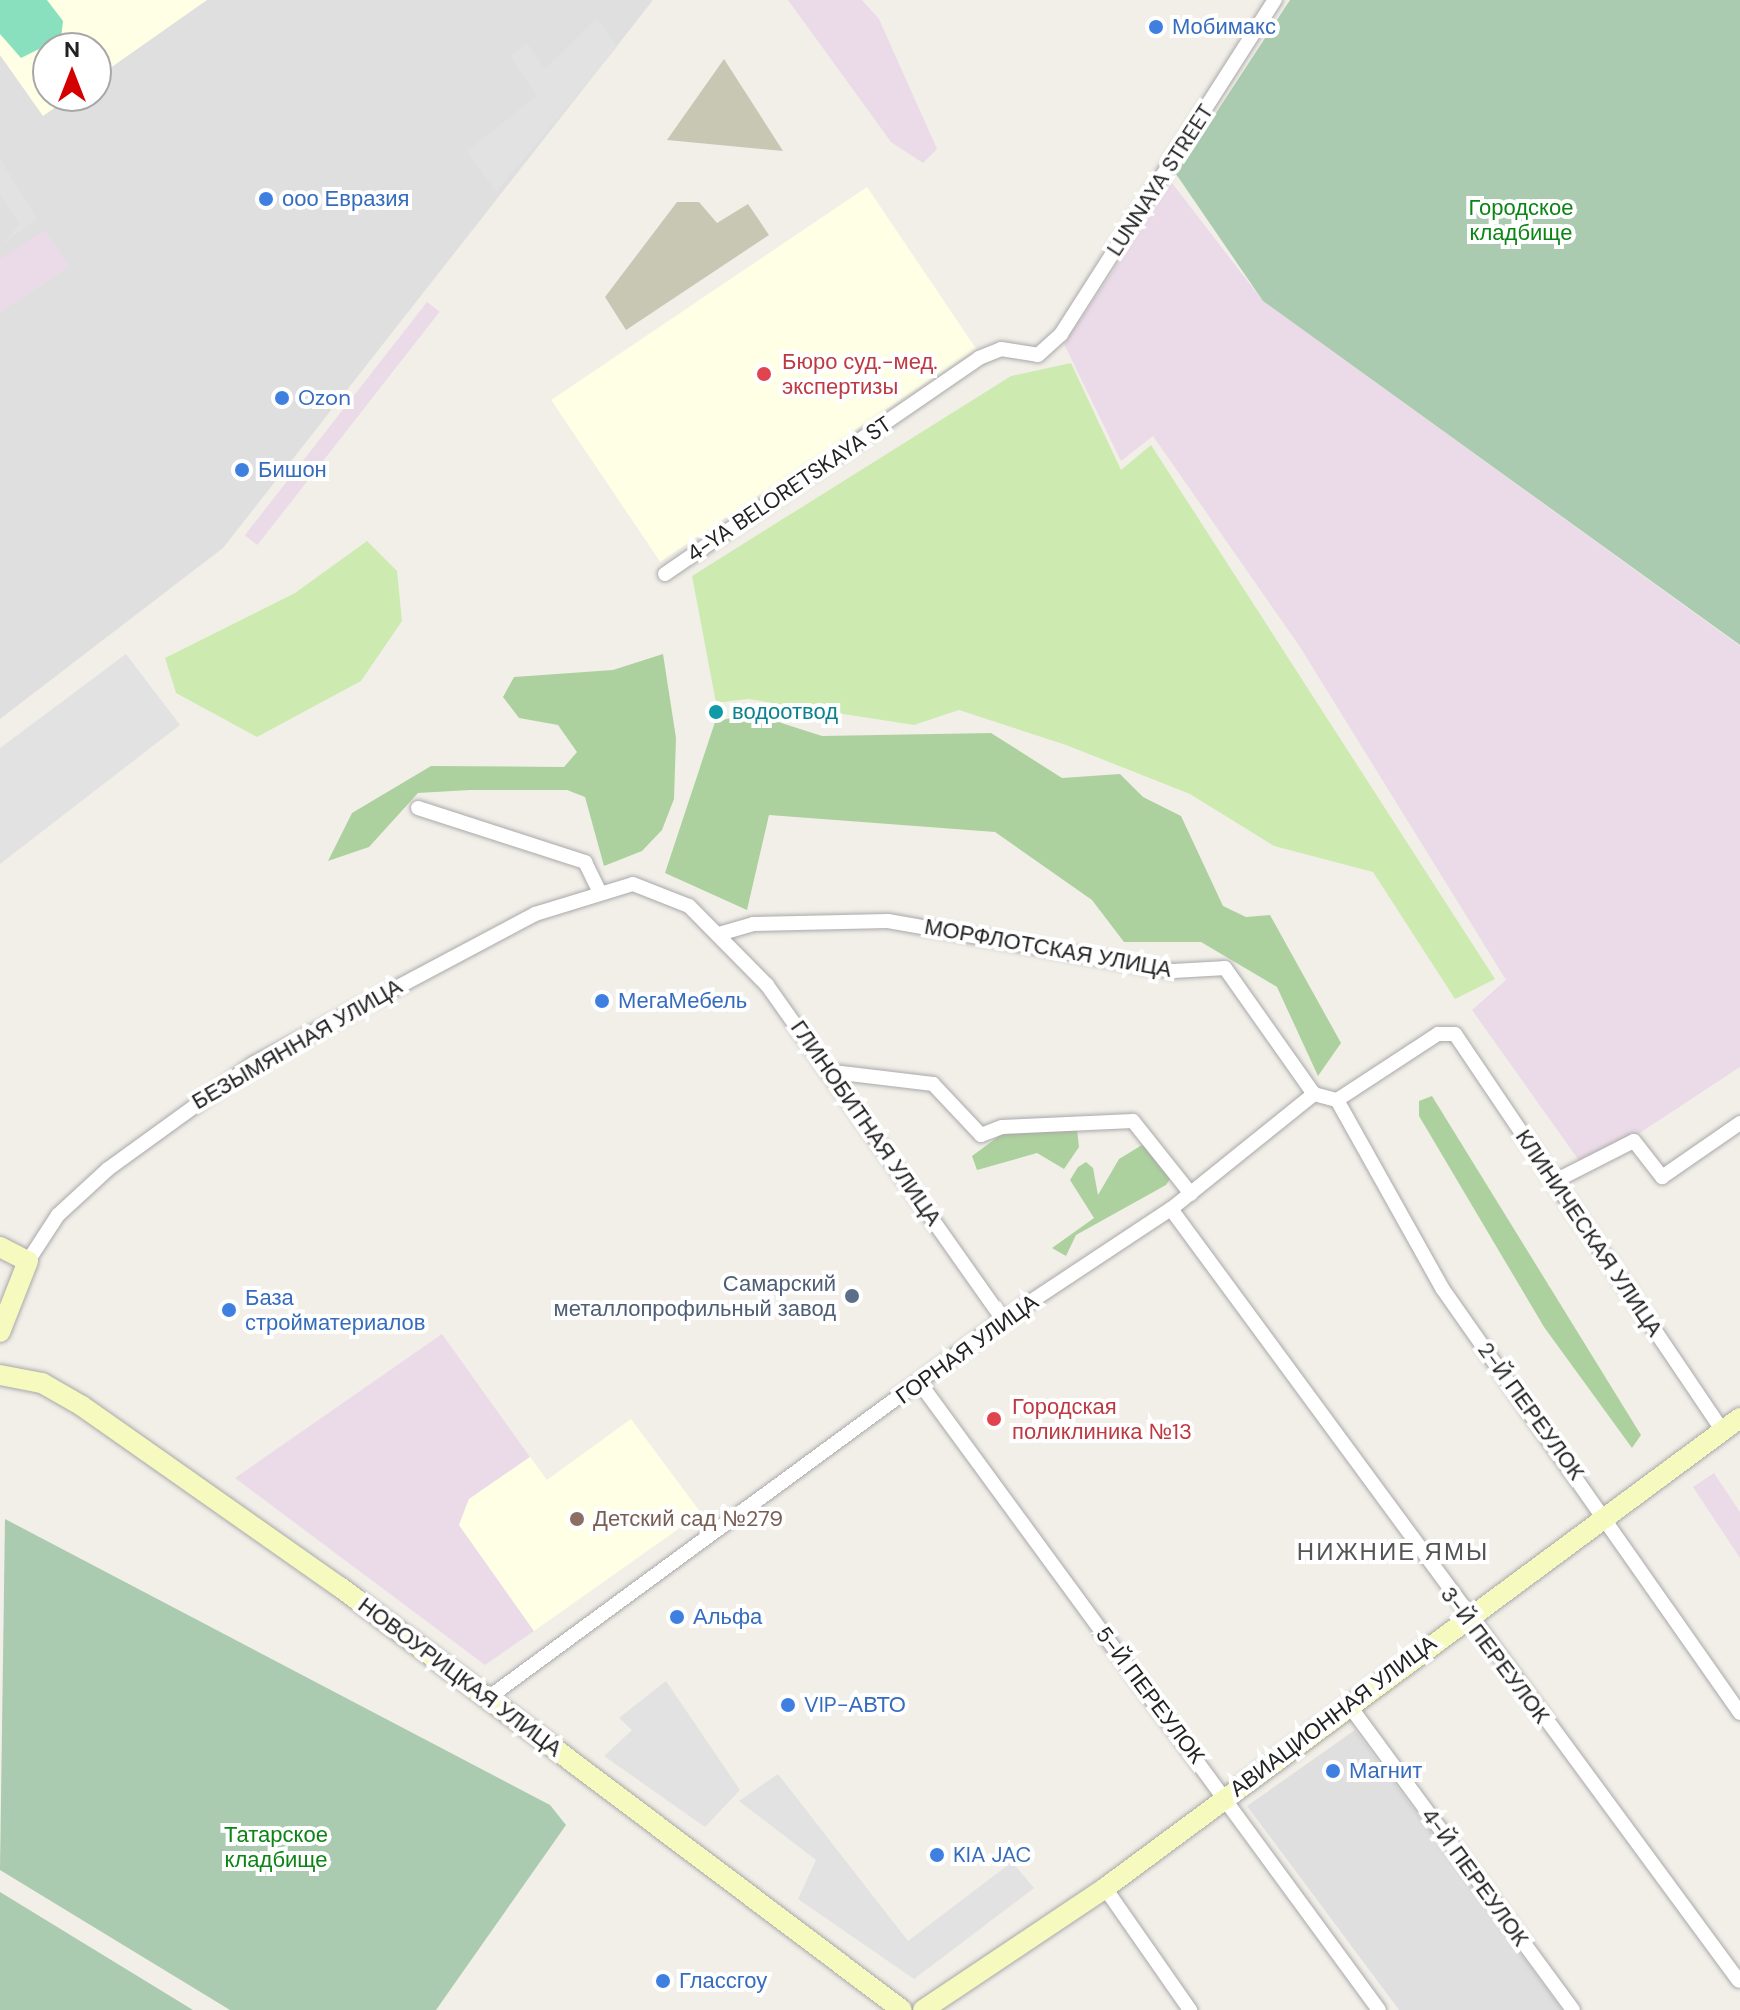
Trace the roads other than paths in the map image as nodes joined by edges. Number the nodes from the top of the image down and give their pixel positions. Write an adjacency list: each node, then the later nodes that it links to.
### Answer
1 (1275, 0): 2 (street, LUNNAYA STREET)
2 (1038, 355): 3 (street, 4-YA BELORETSKAYA ST)
3 (665, 574)
4 (418, 808): 5 (street)
5 (599, 891): 6 (street, БЕЗЫМЯННАЯ УЛИЦА); 15 (street, БЕЗЫМЯННАЯ УЛИЦА)
6 (719, 934): 7 (street, ГЛИНОБИТНАЯ УЛИЦА); 8 (street, МОРФЛОТСКАЯ УЛИЦА)
7 (833, 1072): 12 (street); 16 (street, ГЛИНОБИТНАЯ УЛИЦА)
8 (1314, 1094): 9 (street); 12 (street, ГОРНАЯ УЛИЦА)
9 (1337, 1100): 11 (street, КЛИНИЧЕСКАЯ УЛИЦА); 22 (street, 2-Й ПЕРЕУЛОК)
10 (1740, 1123): 11 (street)
11 (1557, 1180): 21 (street, КЛИНИЧЕСКАЯ УЛИЦА)
12 (1191, 1194): 13 (street, ГОРНАЯ УЛИЦА)
13 (1171, 1209): 16 (street, ГОРНАЯ УЛИЦА); 23 (street, 3-Й ПЕРЕУЛОК)
14 (0, 1247): 15 (main road)
15 (28, 1261): 17 (main road, БЕЗЫМЯННАЯ УЛИЦА)
16 (1003, 1320): 19 (street, ГОРНАЯ УЛИЦА)
17 (0, 1332)
18 (0, 1375): 24 (main road, НОВОУРИЦКАЯ УЛИЦА)
19 (919, 1382): 24 (street, ГОРНАЯ УЛИЦА); 27 (street, 5-Й ПЕРЕУЛОК)
20 (1740, 1418): 21 (main road, АВИАЦИОННАЯ УЛИЦА)
21 (1723, 1431): 22 (main road, АВИАЦИОННАЯ УЛИЦА)
22 (1606, 1514): 23 (main road, АВИАЦИОННАЯ УЛИЦА); 26 (street, 2-Й ПЕРЕУЛОК)
23 (1466, 1615): 25 (main road, АВИАЦИОННАЯ УЛИЦА); 29 (street, 3-Й ПЕРЕУЛОК)
24 (488, 1698): 30 (main road, НОВОУРИЦКАЯ УЛИЦА)
25 (1349, 1705): 27 (main road, АВИАЦИОННАЯ УЛИЦА); 34 (street, 4-Й ПЕРЕУЛОК)
26 (1740, 1713)
27 (1226, 1798): 28 (main road, АВИАЦИОННАЯ УЛИЦА); 33 (street, 5-Й ПЕРЕУЛОК)
28 (1105, 1888): 31 (main road, АВИАЦИОННАЯ УЛИЦА); 32 (street)
29 (1739, 1981)
30 (902, 2010)
31 (923, 2010)
32 (1190, 2010)
33 (1379, 2010)
34 (1573, 2010)

